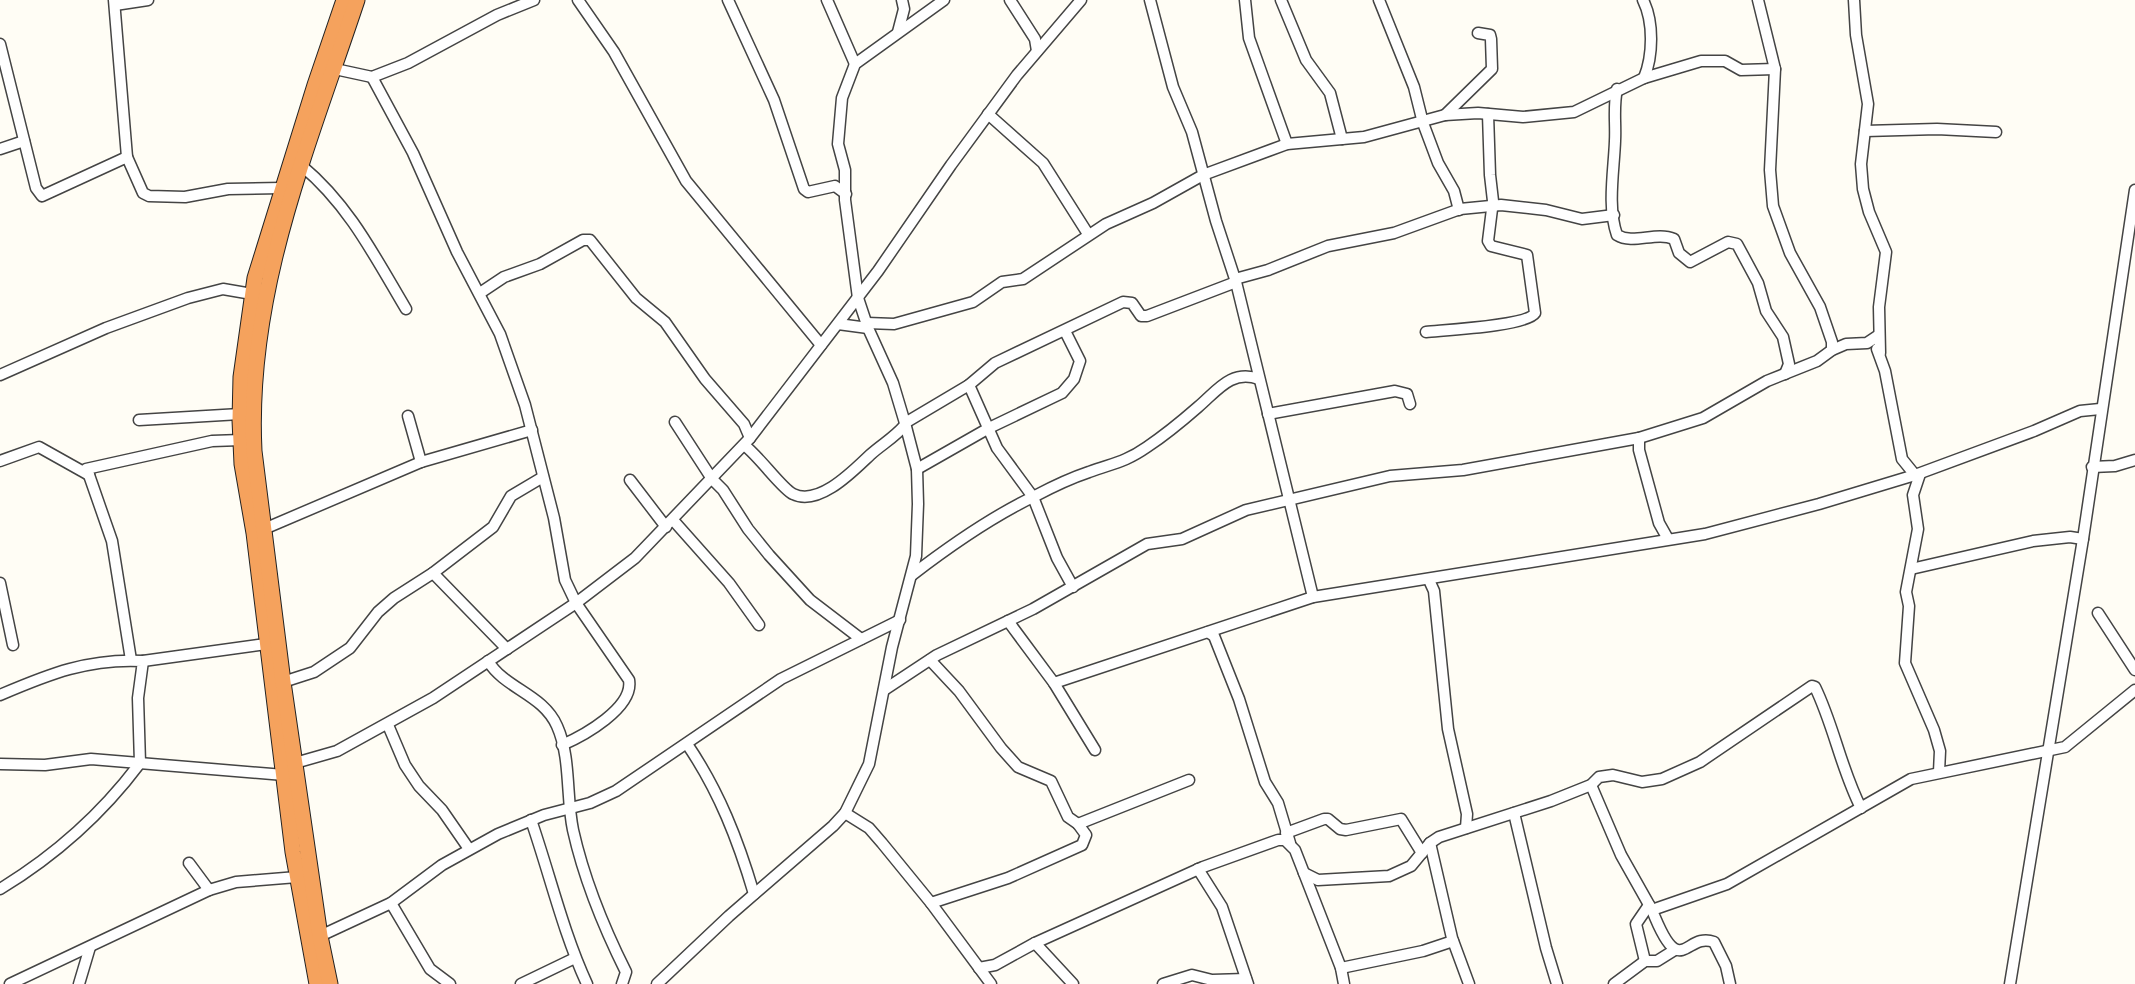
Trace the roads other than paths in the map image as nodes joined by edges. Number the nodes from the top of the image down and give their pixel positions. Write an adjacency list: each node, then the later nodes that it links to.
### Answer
1 (148, 0): 18 (street)
2 (345, 0): 46 (highway)
3 (357, 0): 26 (highway)
4 (534, 0): 28 (street)
5 (578, 0): 64 (street)
6 (728, 0): 48 (street)
7 (827, 0): 25 (street)
8 (944, 0): 20 (street)
9 (1010, 0): 23 (street)
10 (1081, 0): 23 (street)
11 (1150, 0): 45 (street)
12 (1245, 0): 41 (street)
13 (1281, 0): 39 (street)
14 (1379, 0): 36 (street)
15 (1643, 0): 29 (street)
16 (1758, 0): 27 (street)
17 (1854, 0): 37 (street)
18 (114, 2): 43 (street)
19 (903, 4): 20 (street); 21 (street)
20 (918, 19): 21 (street)
21 (898, 32): 25 (street)
22 (1478, 33): 35 (street)
23 (1036, 45): 33 (street)
24 (1, 50): 40 (street)
25 (855, 64): 48 (street)
26 (335, 69): 28 (street); 44 (highway)
27 (1774, 69): 29 (street); 65 (street)
28 (372, 77): 54 (street)
29 (1644, 78): 30 (street)
30 (1617, 89): 31 (street); 32 (street)
31 (1600, 99): 32 (street); 34 (street)
32 (1613, 108): 51 (street)
33 (988, 114): 52 (street); 56 (street)
34 (1488, 114): 35 (street); 49 (street)
35 (1445, 115): 36 (street)
36 (1423, 123): 39 (street); 50 (street)
37 (1865, 130): 38 (street); 62 (street)
38 (1996, 132)
39 (1342, 139): 41 (street)
40 (24, 141): 42 (street); 43 (street)
41 (1287, 144): 45 (street)
42 (0, 149)
43 (128, 157): 46 (street)
44 (302, 166): 57 (street); 101 (highway)
45 (1203, 175): 52 (street); 53 (street)
46 (282, 188): 55 (highway)
47 (2135, 190): 72 (street)
48 (846, 194): 56 (street)
49 (1495, 203): 50 (street); 51 (street); 61 (street)
50 (1459, 210): 53 (street)
51 (1614, 215): 67 (street)
52 (1088, 234): 59 (street)
53 (1235, 280): 60 (street); 68 (street)
54 (480, 293): 78 (street); 82 (street)
55 (252, 294): 69 (street); 73 (highway)
56 (858, 297): 58 (street); 59 (street)
57 (406, 309)
58 (838, 324): 59 (street); 64 (street)
59 (867, 325): 80 (street)
60 (1065, 331): 70 (street); 81 (street)
61 (1426, 332)
62 (1879, 334): 63 (street); 66 (street)
63 (1867, 343): 65 (street); 66 (street)
64 (821, 345): 79 (street)
65 (1835, 346): 67 (street)
66 (1880, 353): 94 (street)
67 (1790, 369): 83 (street)
68 (1255, 374): 74 (street); 98 (street)
69 (0, 375)
70 (969, 385): 80 (street); 81 (street)
71 (1410, 404): 74 (street)
72 (2100, 409): 91 (street); 94 (street)
73 (240, 414): 76 (street); 84 (highway)
74 (1268, 414): 99 (street)
75 (408, 416): 90 (street)
76 (139, 420)
77 (675, 422): 96 (street)
78 (744, 424): 79 (street); 87 (street)
79 (761, 424): 87 (street)
80 (905, 424): 85 (street); 86 (street)
81 (989, 428): 92 (street); 98 (street)
82 (532, 430): 90 (street); 95 (street)
83 (1633, 439): 99 (street); 102 (street)
84 (241, 440): 93 (street); 118 (highway)
85 (892, 440): 86 (street); 87 (street)
86 (909, 441): 92 (street)
87 (747, 442): 96 (street)
88 (2135, 460): 91 (street)
89 (0, 461): 93 (street)
90 (421, 462): 101 (street)
91 (2092, 467): 103 (street)
92 (917, 469): 106 (street)
93 (89, 475): 121 (street)
94 (1918, 475): 102 (street); 104 (street)
95 (543, 477): 105 (street); 111 (street)
96 (712, 479): 100 (street); 117 (street)
97 (630, 480): 100 (street)
98 (1034, 496): 106 (street); 109 (street)
99 (1287, 500): 109 (street); 110 (street)
100 (670, 524): 111 (street); 115 (street)
101 (264, 529): 126 (highway)
102 (1668, 539): 107 (street)
103 (2083, 539): 104 (street); 135 (street)
104 (1911, 568): 139 (street)
105 (433, 573): 120 (street); 126 (street)
106 (912, 575): 113 (street)
107 (1429, 580): 110 (street); 147 (street)
108 (0, 583): 119 (street)
109 (1073, 587): 114 (street)
110 (1313, 597): 116 (street)
111 (576, 603): 120 (street); 133 (street)
112 (2098, 613): 125 (street)
113 (900, 620): 117 (street); 128 (street)
114 (1008, 621): 122 (street); 127 (street)
115 (759, 625)
116 (1214, 632): 127 (street); 152 (street)
117 (861, 639): 132 (street)
118 (266, 644): 123 (street); 140 (highway)
119 (12, 645)
120 (507, 649): 124 (street)
121 (131, 660): 123 (street); 130 (street)
122 (930, 660): 128 (street); 149 (street)
123 (143, 661): 136 (street)
124 (488, 661): 131 (street); 133 (street)
125 (2135, 670)
126 (283, 682): 137 (highway)
127 (1054, 684): 134 (street)
128 (884, 690): 145 (street)
129 (2135, 690): 135 (street)
130 (0, 695)
131 (388, 725): 137 (street); 154 (street)
132 (687, 744): 143 (street); 164 (street)
133 (562, 745): 143 (street)
134 (1095, 750)
135 (2048, 753): 139 (street); 196 (street)
136 (140, 763): 138 (street); 140 (street); 162 (street)
137 (295, 763): 168 (highway)
138 (0, 764)
139 (1939, 772): 144 (street)
140 (284, 775): 160 (highway)
141 (1189, 780): 149 (street)
142 (1591, 785): 144 (street); 146 (street); 167 (street)
143 (569, 807): 148 (street); 187 (street)
144 (1861, 808): 167 (street)
145 (845, 813): 164 (street); 166 (street)
146 (1514, 813): 150 (street); 193 (street)
147 (1467, 814): 150 (street); 151 (street)
148 (531, 819): 154 (street); 173 (street)
149 (1078, 824): 166 (street)
150 (1479, 824): 151 (street)
151 (1466, 828): 153 (street)
152 (1284, 836): 155 (street); 159 (street); 161 (street)
153 (1430, 843): 155 (street); 158 (street)
154 (469, 849): 165 (street)
155 (1422, 854): 157 (street)
156 (189, 862): 163 (street)
157 (1411, 866): 158 (street); 161 (street)
158 (1434, 866): 169 (street)
159 (1198, 869): 170 (street); 178 (street)
160 (297, 877): 163 (street); 182 (highway)
161 (1314, 884): 177 (street)
162 (0, 889)
163 (209, 890): 171 (street)
164 (754, 894): 188 (street)
165 (391, 903): 168 (street); 184 (street)
166 (931, 903): 176 (street)
167 (1651, 907): 172 (street); 174 (street)
168 (320, 936): 183 (highway)
169 (1453, 941): 177 (street); 192 (street)
170 (1035, 943): 175 (street); 189 (street)
171 (90, 947): 180 (street); 181 (street)
172 (1668, 952): 174 (street); 195 (street)
173 (575, 958): 185 (street); 186 (street)
174 (1645, 961): 194 (street)
175 (995, 965): 176 (street); 179 (street)
176 (979, 968): 179 (street)
177 (1341, 968): 191 (street)
178 (1247, 981): 190 (street)
179 (990, 982)
180 (10, 984)
181 (79, 984)
182 (317, 984)
183 (330, 984)
184 (450, 984)
185 (521, 984)
186 (587, 984)
187 (622, 984)
188 (657, 984)
189 (1073, 984)
190 (1163, 984)
191 (1344, 984)
192 (1469, 984)
193 (1557, 984)
194 (1614, 984)
195 (1730, 984)
196 (2010, 984)

